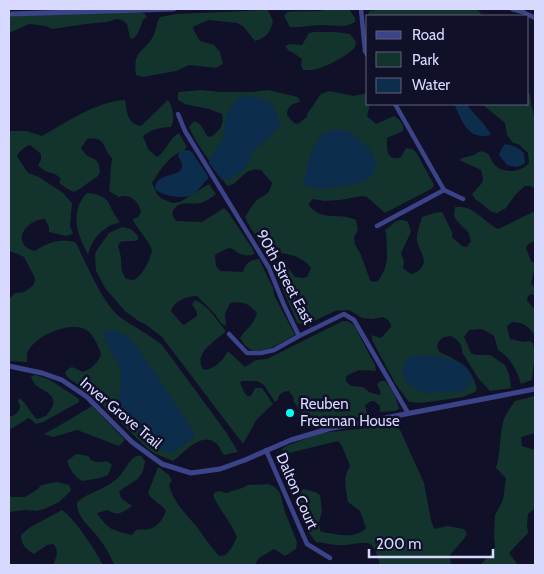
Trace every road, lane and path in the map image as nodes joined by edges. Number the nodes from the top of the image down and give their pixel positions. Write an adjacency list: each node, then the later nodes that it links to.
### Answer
1 (174, 9): 4 (street)
2 (361, 9): 7 (street)
3 (512, 9): 6 (street)
4 (39, 11): 5 (street)
5 (9, 14)
6 (535, 18)
7 (366, 53)
8 (396, 105): 10 (street)
9 (178, 114): 14 (street, 90th Street East)
10 (444, 190): 11 (street); 12 (street)
11 (463, 199)
12 (376, 226)
13 (229, 334): 14 (street)
14 (299, 336): 17 (street, 90th Street East)
15 (9, 366): 18 (street, Inver Grove Trail)
16 (535, 389): 17 (street, Inver Grove Trail)
17 (408, 414): 18 (street, Inver Grove Trail)
18 (266, 450): 19 (street, Dalton Court)
19 (330, 558)

